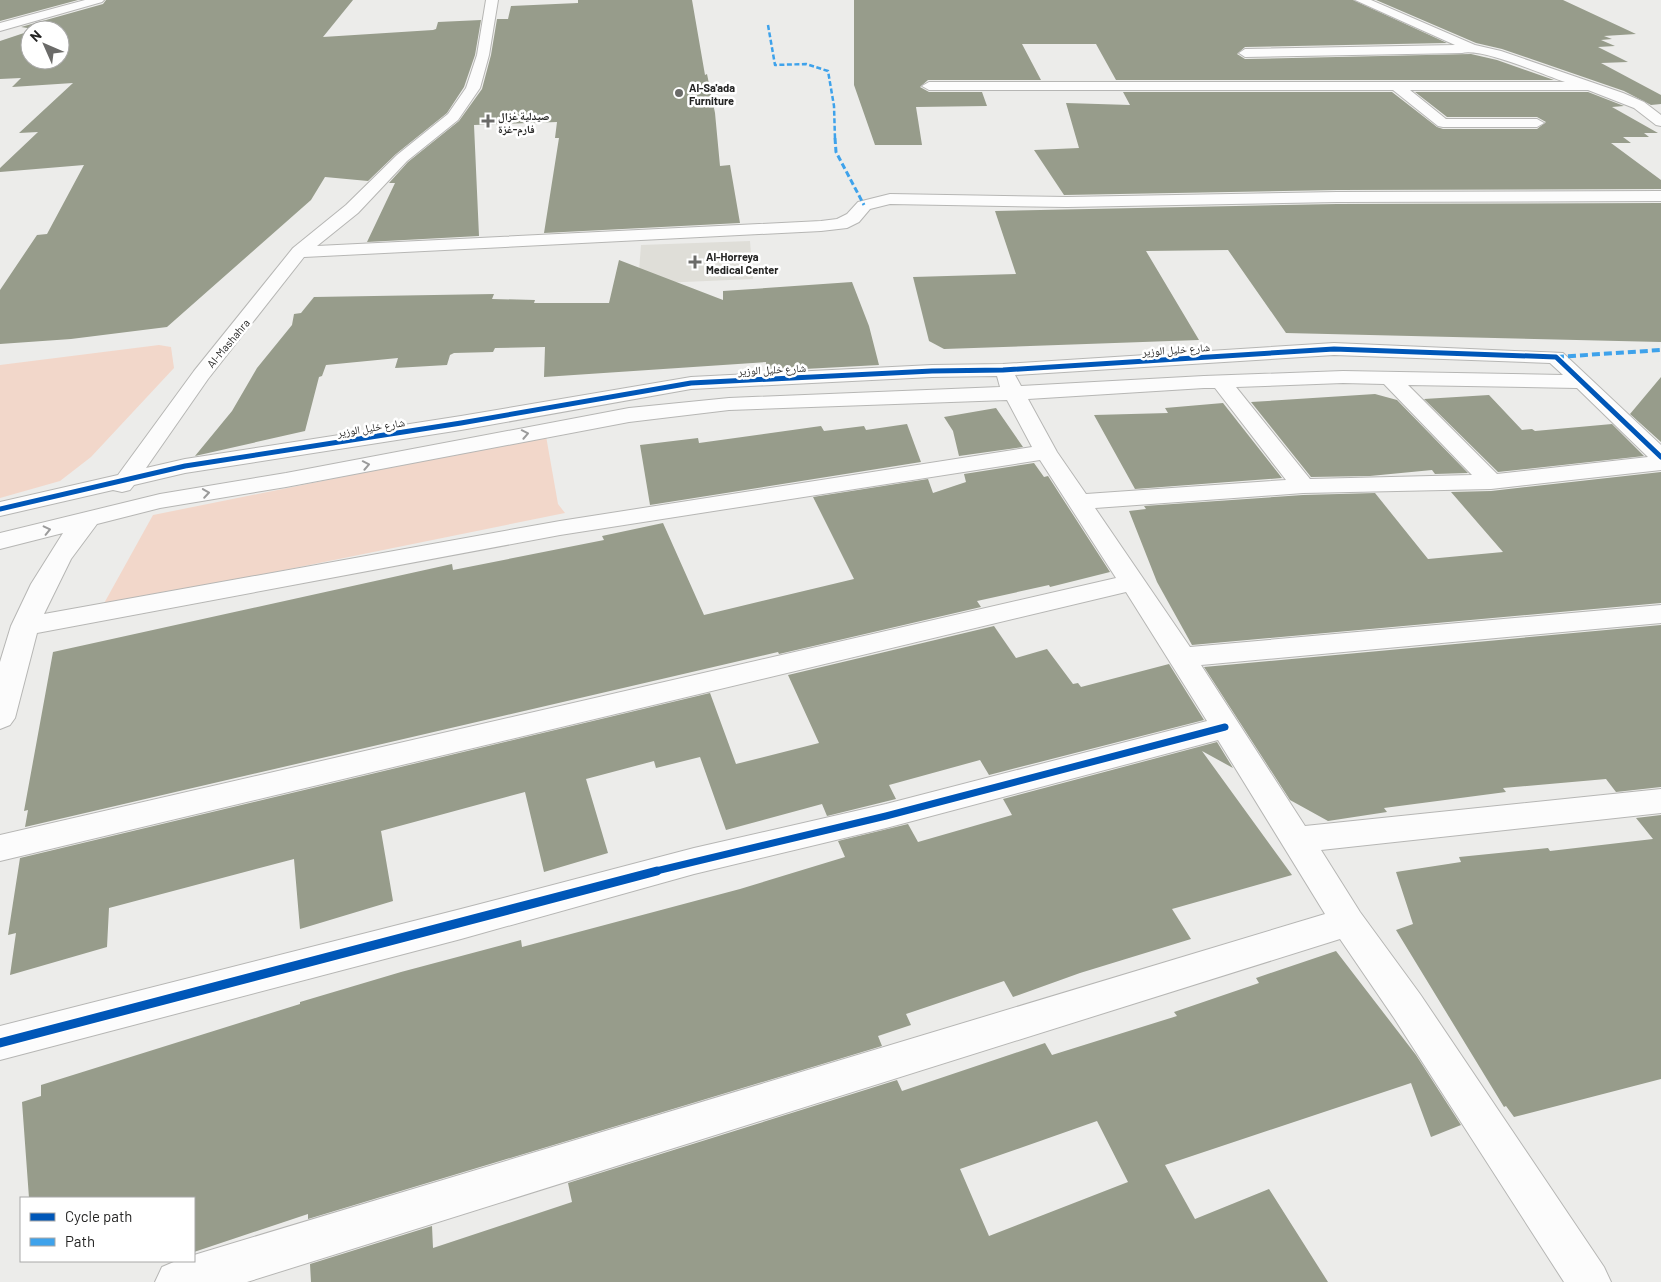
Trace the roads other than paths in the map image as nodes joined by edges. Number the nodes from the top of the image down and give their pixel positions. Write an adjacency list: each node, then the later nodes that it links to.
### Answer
1 (98, 0): 4 (street)
2 (492, 0): 15 (street, Al-Mashahra)
3 (1361, 0): 5 (street)
4 (0, 27)
5 (1471, 48): 6 (street); 8 (street)
6 (1245, 53)
7 (929, 86): 9 (street)
8 (1589, 86): 9 (street); 10 (street)
9 (1398, 87): 13 (street)
10 (1618, 96): 11 (street); 12 (street)
11 (1652, 99)
12 (1661, 122)
13 (1537, 123)
14 (1661, 196): 15 (street)
15 (298, 252): 23 (street, Al-Mashahra)
16 (1389, 377): 18 (street, شارع خليل الوزير); 19 (street, شارع خليل الوزير); 24 (street)
17 (1008, 382): 18 (street, شارع خليل الوزير); 19 (street, شارع خليل الوزير); 20 (street); 23 (street, شارع خليل الوزير); 28 (street, شارع خليل الوزير, one-way to 17)
18 (1221, 382): 25 (street)
19 (1579, 382): 21 (street)
20 (1046, 452): 26 (street); 32 (street)
21 (1661, 457)
22 (1661, 463): 24 (street)
23 (128, 479): 27 (street, شارع خليل الوزير); 28 (street, Al-Mashahra)
24 (1492, 482): 25 (street)
25 (1303, 486): 26 (street)
26 (1081, 502): 30 (street)
27 (0, 509)
28 (85, 521): 29 (street, شارع خليل الوزير, one-way to 28); 32 (street, Al-Mashahra)
29 (0, 541)
30 (1133, 582): 33 (street); 38 (street)
31 (1661, 614): 33 (street)
32 (25, 626): 34 (street, Al-Mashahra)
33 (1182, 657): 35 (street)
34 (0, 718)
35 (1224, 727): 37 (street); 40 (street)
36 (1661, 801): 37 (street)
37 (1297, 840): 39 (street)
38 (0, 848)
39 (1348, 922): 41 (street); 42 (street)
40 (0, 1043)
41 (177, 1282)
42 (1589, 1282)

